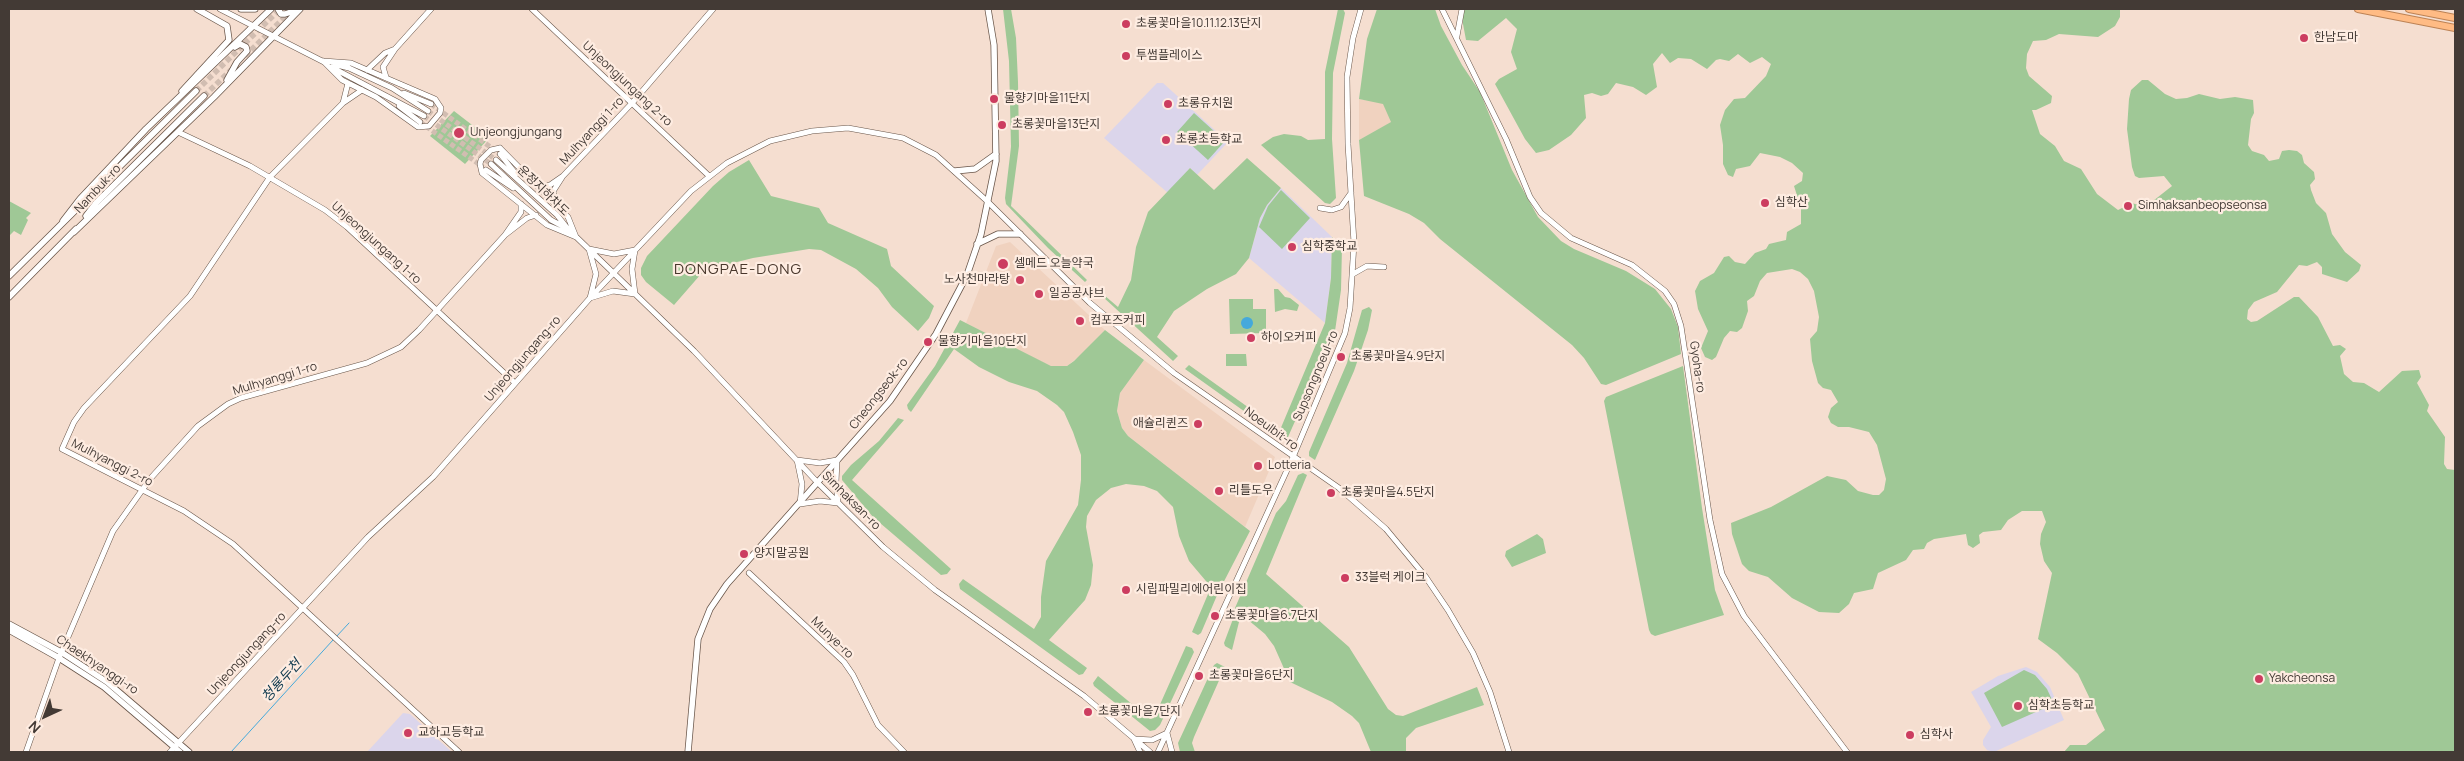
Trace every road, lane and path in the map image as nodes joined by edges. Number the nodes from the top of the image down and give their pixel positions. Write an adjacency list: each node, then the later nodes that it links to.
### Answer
1 (197, 9): 38 (main road)
2 (220, 9): 18 (street)
3 (241, 9): 4 (main road)
4 (254, 9)
5 (271, 9): 18 (main road)
6 (278, 9): 7 (main road)
7 (300, 9): 20 (main road)
8 (431, 9): 23 (street)
9 (532, 9): 34 (street, Unjeongjungang 2-ro)
10 (713, 9): 34 (street, Mulhyanggi 1-ro)
11 (988, 9): 43 (main road, Cheongseok-ro)
12 (1361, 9): 51 (street, Supsongnoeul-ro)
13 (1442, 9): 21 (street, Gyoha-ro)
14 (1462, 9): 21 (street)
15 (2358, 9): 19 (highway)
16 (2409, 9): 17 (highway)
17 (2455, 18)
18 (254, 26): 20 (street); 22 (main road)
19 (2455, 28)
20 (274, 36): 24 (street); 31 (main road)
21 (1456, 36): 102 (street, Gyoha-ro)
22 (231, 49): 31 (main road); 38 (main road)
23 (394, 49): 25 (street); 26 (street)
24 (324, 61): 25 (street); 27 (street); 28 (street); 32 (street)
25 (367, 70): 26 (street)
26 (386, 78): 29 (street)
27 (348, 83): 29 (street); 35 (street)
28 (392, 88): 36 (street); 37 (street)
29 (362, 90): 35 (street, Mulhyanggi 2-ro)
30 (196, 91): 58 (main road, Nambuk-ro)
31 (219, 92): 41 (main road)
32 (385, 95): 39 (street); 40 (street)
33 (204, 96): 60 (main road, Nambuk-ro)
34 (633, 102): 46 (street, Unjeongjungang 2-ro); 47 (street, Mulhyanggi 1-ro)
35 (343, 103): 48 (street, Mulhyanggi 2-ro)
36 (431, 104)
37 (428, 111)
38 (164, 114): 58 (main road)
39 (424, 116)
40 (420, 122)
41 (178, 132): 48 (street, Unjeongjungang 1-ro); 60 (main road)
42 (500, 154): 49 (street)
43 (996, 154): 45 (main road); 54 (main road, Cheongseok-ro)
44 (486, 170): 52 (street)
45 (955, 171): 46 (street, Unjeongjungang-ro); 54 (street, Noeulbit-ro)
46 (708, 175): 66 (street, Unjeongjungang-ro)
47 (563, 176): 50 (street); 53 (street)
48 (270, 177): 74 (street, Unjeongjungang 1-ro); 80 (street, Mulhyanggi 2-ro)
49 (525, 186): 52 (street, 운정지하차도); 59 (street, 운정지하차도)
50 (540, 187): 53 (street); 55 (street)
51 (1352, 193): 56 (street); 69 (street, Supsongnoeul-ro)
52 (526, 196): 59 (street, 운정지하차도)
53 (553, 200): 63 (street)
54 (987, 200): 61 (street, Noeulbit-ro); 64 (main road, Cheongseok-ro)
55 (521, 204): 57 (street); 62 (street)
56 (1320, 208)
57 (536, 216): 62 (street); 63 (street)
58 (63, 221): 70 (main road, Nambuk-ro)
59 (568, 229): 63 (street, Simhaksan-ro)
60 (74, 232): 72 (main road, Nambuk-ro)
61 (1020, 234): 64 (main road); 76 (street, Noeulbit-ro)
62 (505, 235): 74 (street, Mulhyanggi 1-ro)
63 (576, 236): 65 (street, Simhaksan-ro)
64 (977, 244): 78 (main road, Cheongseok-ro)
65 (589, 249): 66 (street); 68 (street, Simhaksan-ro); 73 (street)
66 (635, 250): 68 (street, Unjeongjungang-ro); 71 (street)
67 (1384, 267): 69 (street)
68 (613, 273): 71 (street, Simhaksan-ro); 73 (street, Unjeongjungang-ro)
69 (1353, 274): 76 (street, Supsongnoeul-ro)
70 (9, 276)
71 (635, 294): 73 (street); 77 (street, Simhaksan-ro)
72 (9, 297)
73 (590, 298): 75 (street, Unjeongjungang-ro)
74 (436, 311): 75 (street, Unjeongjungang 1-ro); 80 (street, Mulhyanggi 1-ro)
75 (515, 383): 84 (street, Unjeongjungang-ro)
76 (1293, 457): 88 (street, Supsongnoeul-ro); 101 (street, Noeulbit-ro)
77 (797, 460): 78 (street); 79 (street, Simhaksan-ro); 82 (street)
78 (838, 460): 79 (main road, Cheongseok-ro); 81 (street)
79 (818, 483): 81 (street, Simhaksan-ro); 82 (main road, Cheongseok-ro)
80 (141, 489): 84 (street, Mulhyanggi 2-ro); 87 (street, Mulhyanggi 1-ro)
81 (838, 502): 82 (street); 89 (street, Simhaksan-ro)
82 (800, 504): 95 (main road, Cheongseok-ro)
83 (749, 573): 96 (street, Munye-ro)
84 (304, 607): 90 (street, Unjeongjungang-ro); 94 (street, Mulhyanggi 2-ro)
85 (9, 624): 87 (main road, Chaekhyanggi-ro)
86 (9, 630): 87 (main road, Chaekhyanggi-ro)
87 (60, 655): 90 (main road, Chaekhyanggi-ro); 91 (street, Mulhyanggi 1-ro)
88 (1167, 733): 89 (street); 99 (street, Supsongnoeul-ro); 100 (street)
89 (1134, 739): 97 (street); 98 (street, Simhaksan-ro)
90 (175, 747): 92 (main road, Chaekhyanggi-ro); 93 (main road, Chaekhyanggi-ro)
91 (26, 752)
92 (180, 752)
93 (189, 752)
94 (459, 752)
95 (688, 752)
96 (904, 752)
97 (1140, 752)
98 (1150, 752)
99 (1158, 752)
100 (1172, 752)
101 (1509, 752)
102 (1847, 752)

